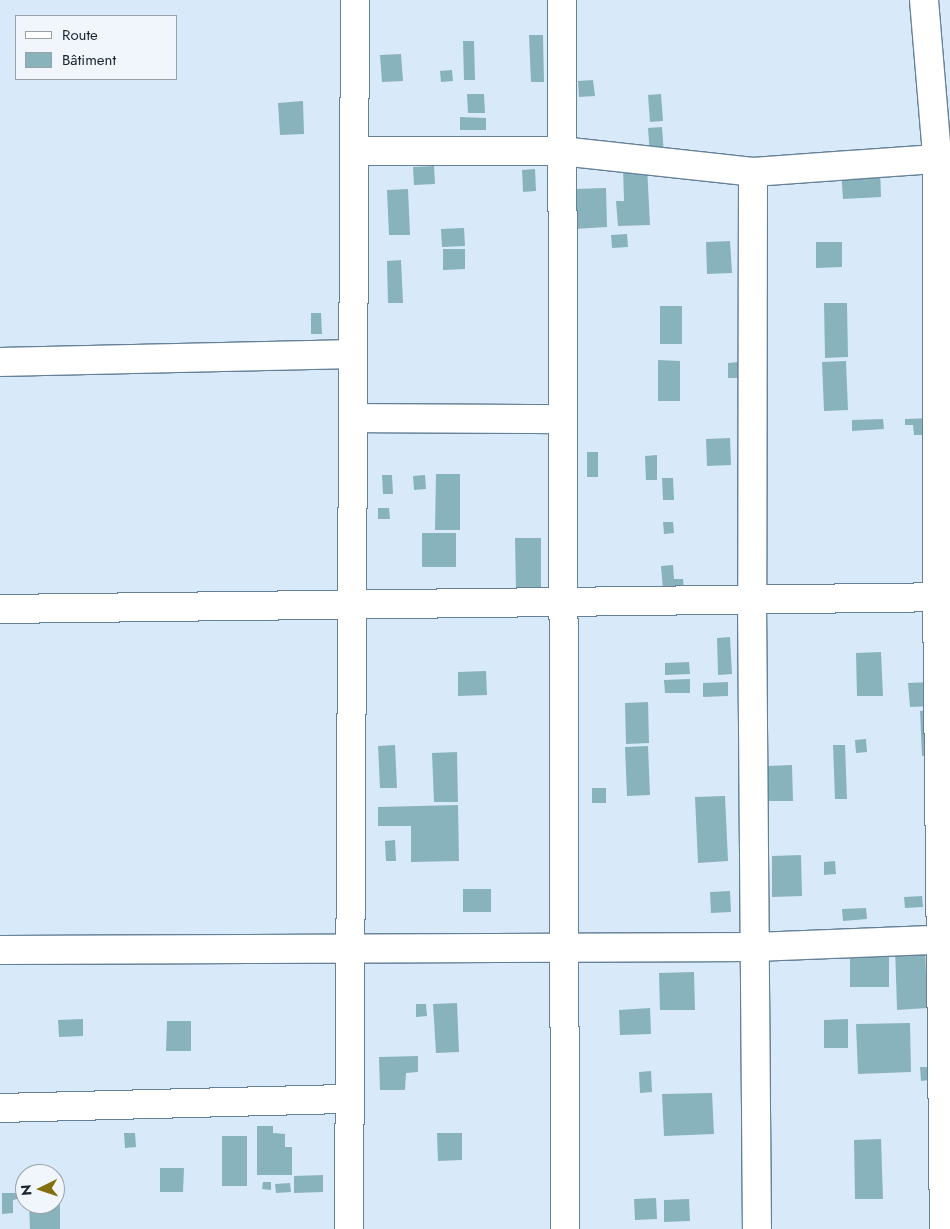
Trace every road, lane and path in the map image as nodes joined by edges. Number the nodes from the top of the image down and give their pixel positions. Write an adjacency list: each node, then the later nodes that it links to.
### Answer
1 (355, 0): 4 (street)
2 (562, 0): 5 (street)
3 (924, 0): 6 (street)
4 (354, 151): 5 (street); 8 (street)
5 (561, 151): 7 (street); 11 (street)
6 (943, 157): 7 (street); 12 (street)
7 (753, 172): 13 (street)
8 (353, 354): 9 (street); 10 (street)
9 (0, 362)
10 (353, 418): 11 (street); 15 (street)
11 (563, 419): 14 (street)
12 (943, 597): 13 (street); 17 (street)
13 (752, 599): 14 (street); 20 (street)
14 (564, 600): 15 (street); 19 (street)
15 (352, 603): 16 (street); 18 (street)
16 (0, 609)
17 (946, 938): 20 (street); 27 (street)
18 (350, 946): 19 (street); 21 (street); 22 (street)
19 (565, 946): 20 (street); 25 (street)
20 (755, 947): 26 (street)
21 (0, 950)
22 (349, 1099): 23 (street); 24 (street)
23 (0, 1108)
24 (349, 1229)
25 (565, 1229)
26 (757, 1229)
27 (944, 1229)

